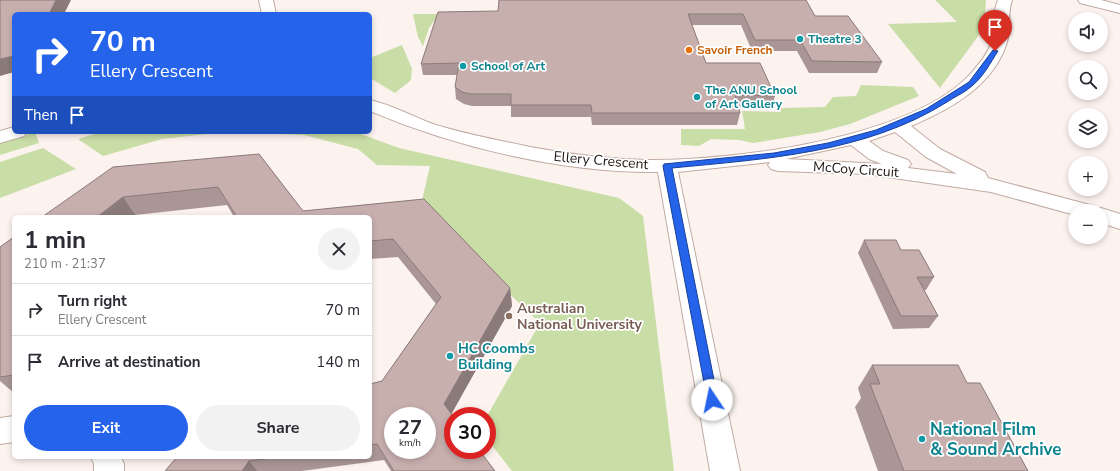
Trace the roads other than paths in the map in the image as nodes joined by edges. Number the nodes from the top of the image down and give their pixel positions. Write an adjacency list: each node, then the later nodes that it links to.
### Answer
1 (266, 0): 7 (street)
2 (1005, 0): 9 (street, Ellery Crescent)
3 (1085, 0): 6 (street)
4 (1116, 0): 5 (street)
5 (1120, 1)
6 (1120, 9)
7 (269, 12)
8 (372, 106): 14 (street, Ellery Crescent)
9 (898, 125): 12 (street, Ellery Crescent); 15 (street, McCoy Circuit)
10 (12, 134): 11 (street)
11 (0, 138)
12 (855, 139): 13 (street, Ellery Crescent); 15 (street, McCoy Circuit)
13 (714, 163): 14 (street, Ellery Crescent); 15 (street, McCoy Circuit)
14 (667, 166): 23 (street)
15 (997, 186): 16 (street, McCoy Circuit)
16 (1068, 206)
17 (1108, 218): 18 (street)
18 (1120, 222)
19 (12, 429): 20 (street)
20 (0, 431)
21 (107, 459): 22 (street)
22 (109, 471)
23 (725, 471)

